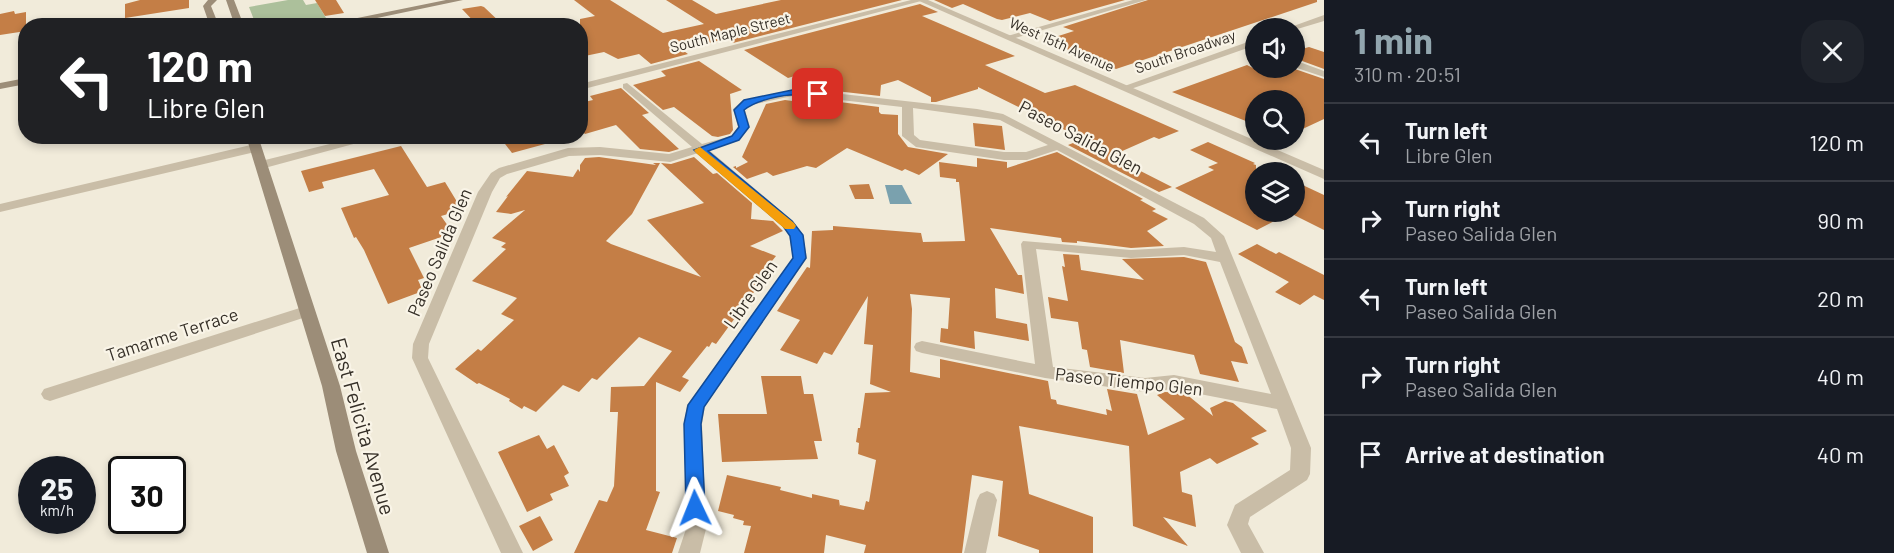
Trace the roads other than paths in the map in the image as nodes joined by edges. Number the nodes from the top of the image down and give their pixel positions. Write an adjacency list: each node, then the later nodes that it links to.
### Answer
1 (213, 0): 6 (main road)
2 (230, 0): 7 (main road)
3 (459, 0): 8 (main road)
4 (921, 0): 11 (street, West 15th Avenue); 16 (street, South Maple Street)
5 (1142, 0): 11 (street)
6 (212, 18)
7 (237, 18)
8 (364, 18)
9 (1324, 18): 10 (street)
10 (1305, 24)
11 (1009, 37): 19 (street, West 15th Avenue)
12 (1244, 46): 19 (street, South Broadway)
13 (1305, 67): 14 (street)
14 (1324, 74)
15 (18, 83): 17 (main road)
16 (588, 85)
17 (0, 86)
18 (627, 86): 25 (street, Libre Glen)
19 (1124, 88): 27 (street, West 15th Avenue)
20 (907, 104): 24 (street, Paseo Salida Glen); 24 (street); 25 (street, Paseo Salida Glen)
21 (245, 144): 28 (street)
22 (254, 144): 26 (main road, East Felicita Avenue)
23 (346, 144): 26 (street)
24 (1058, 146): 29 (street, Paseo Salida Glen)
25 (700, 150): 37 (street, Paseo Salida Glen); 38 (street, Libre Glen)
26 (261, 165): 30 (main road, East Felicita Avenue)
27 (1324, 175)
28 (0, 208)
29 (1227, 259): 32 (street, Paseo Tiempo Glen); 34 (street, Paseo Salida Glen)
30 (306, 311): 33 (street, Tamarme Terrace); 36 (main road, East Felicita Avenue)
31 (922, 347): 32 (street, Paseo Tiempo Glen)
32 (1045, 372): 34 (street, Paseo Tiempo Glen)
33 (50, 394)
34 (1284, 404): 40 (street, Paseo Salida Glen)
35 (987, 500): 39 (street)
36 (378, 553)
37 (512, 553)
38 (689, 553)
39 (975, 553)
40 (1253, 553)

